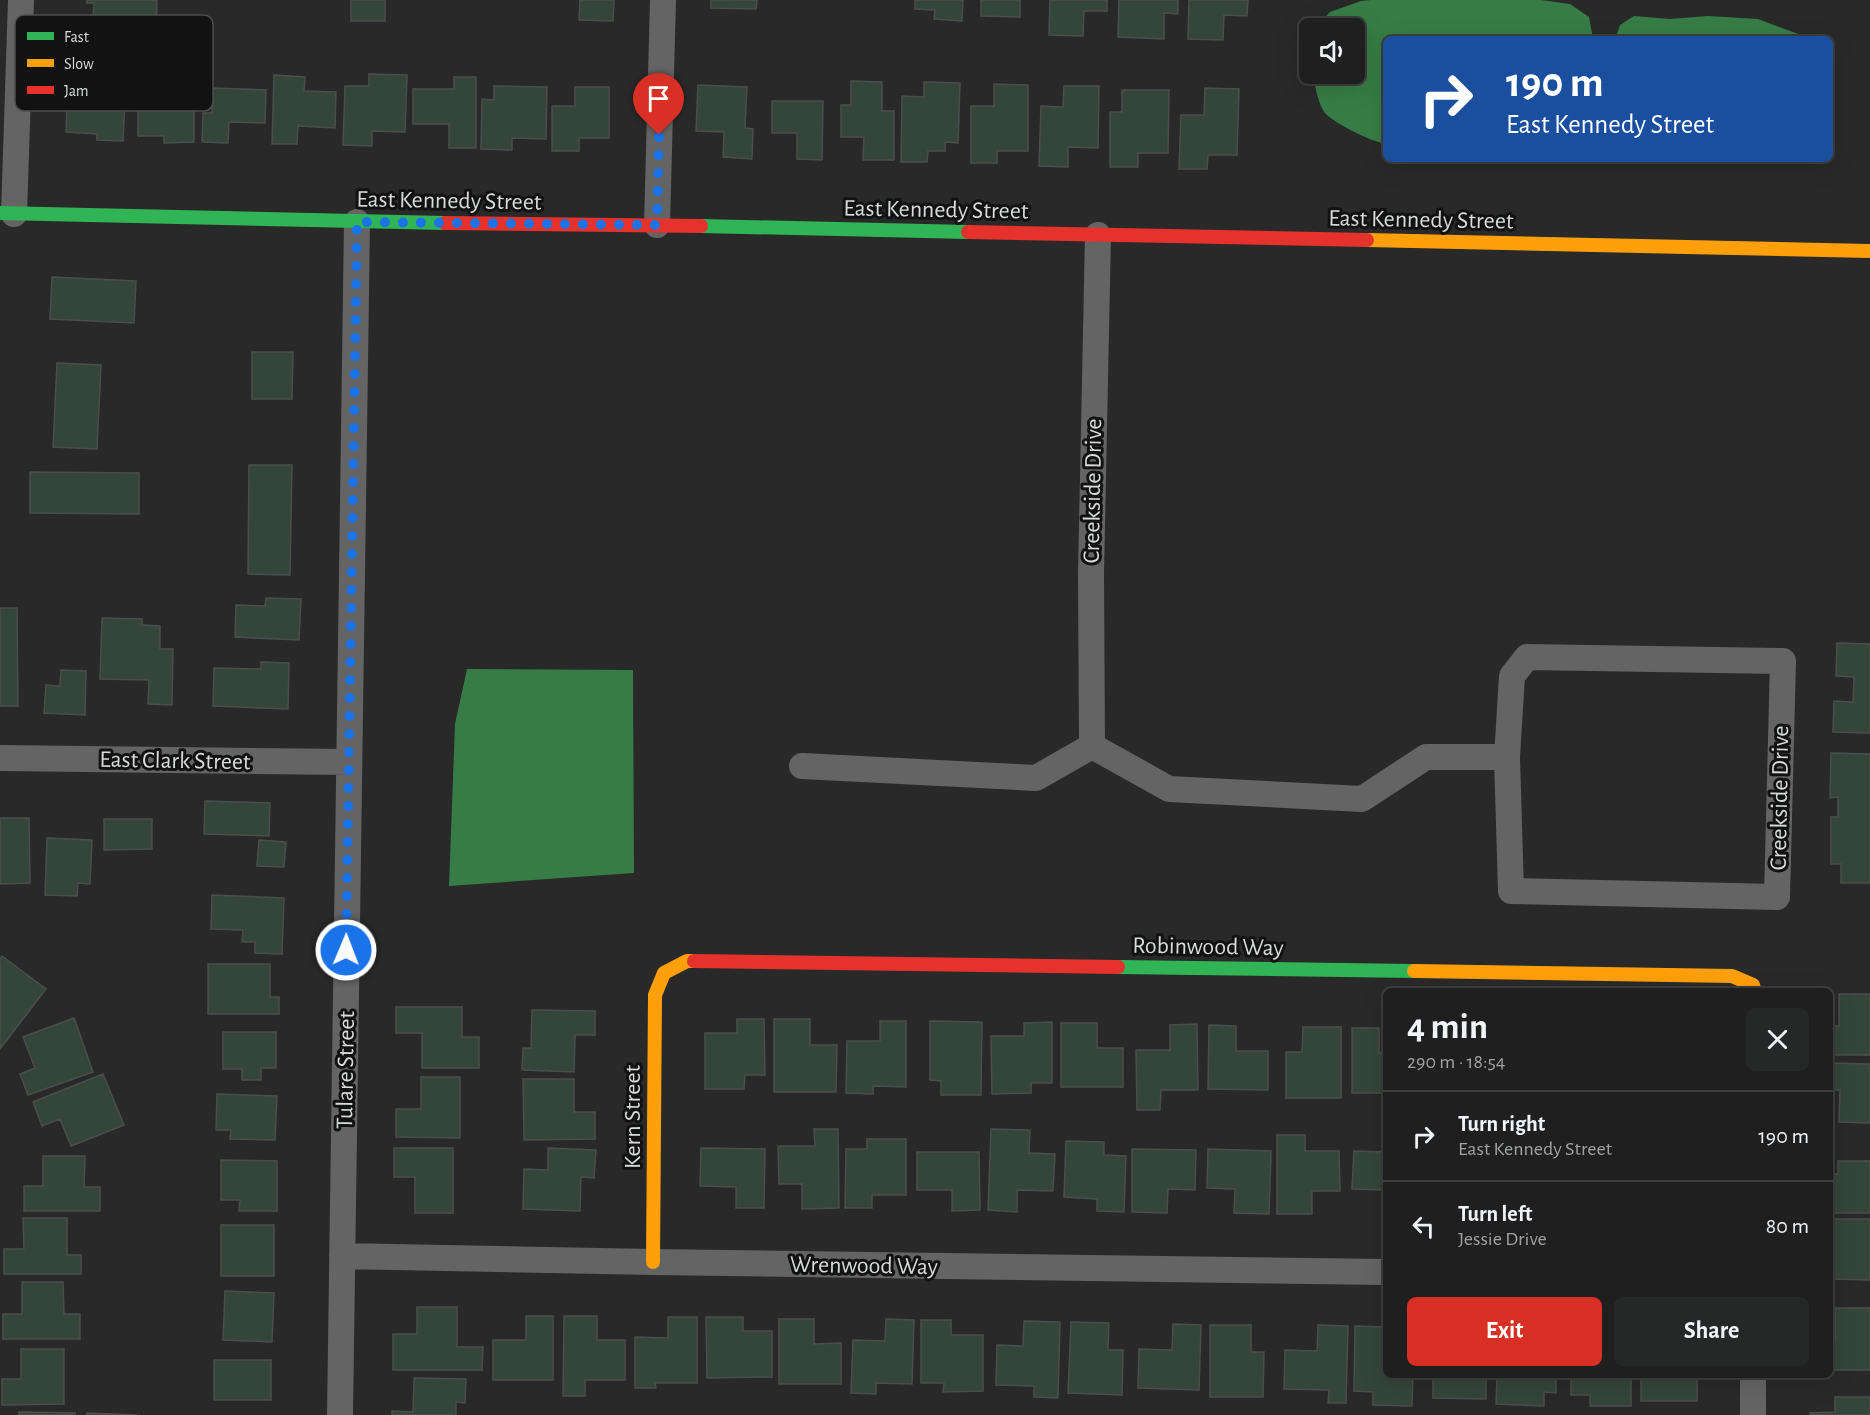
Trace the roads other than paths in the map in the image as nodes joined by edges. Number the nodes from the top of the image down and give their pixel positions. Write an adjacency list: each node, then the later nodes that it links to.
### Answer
1 (21, 0): 3 (street)
2 (663, 0): 7 (street)
3 (20, 15)
4 (15, 91): 5 (street)
5 (7, 213): 6 (street, East Kennedy Street)
6 (357, 222): 7 (street, East Kennedy Street); 13 (street, Tulare Street)
7 (657, 225): 8 (street, East Kennedy Street)
8 (1098, 235): 9 (street, East Kennedy Street); 10 (street, Creekside Drive)
9 (1870, 251)
10 (1092, 746): 11 (street); 14 (street)
11 (1507, 757): 11 (street, Creekside Drive)
12 (0, 758): 13 (street, East Clark Street)
13 (350, 762): 17 (street, Tulare Street)
14 (802, 766)
15 (664, 973): 16 (street, Robinwood Way); 18 (street, Kern Street)
16 (1754, 988)
17 (342, 1256): 18 (street, Wrenwood Way); 21 (street, Tulare Street)
18 (653, 1262): 19 (street, Wrenwood Way)
19 (1383, 1272)
20 (1753, 1378): 22 (street)
21 (340, 1415)
22 (1753, 1415)

